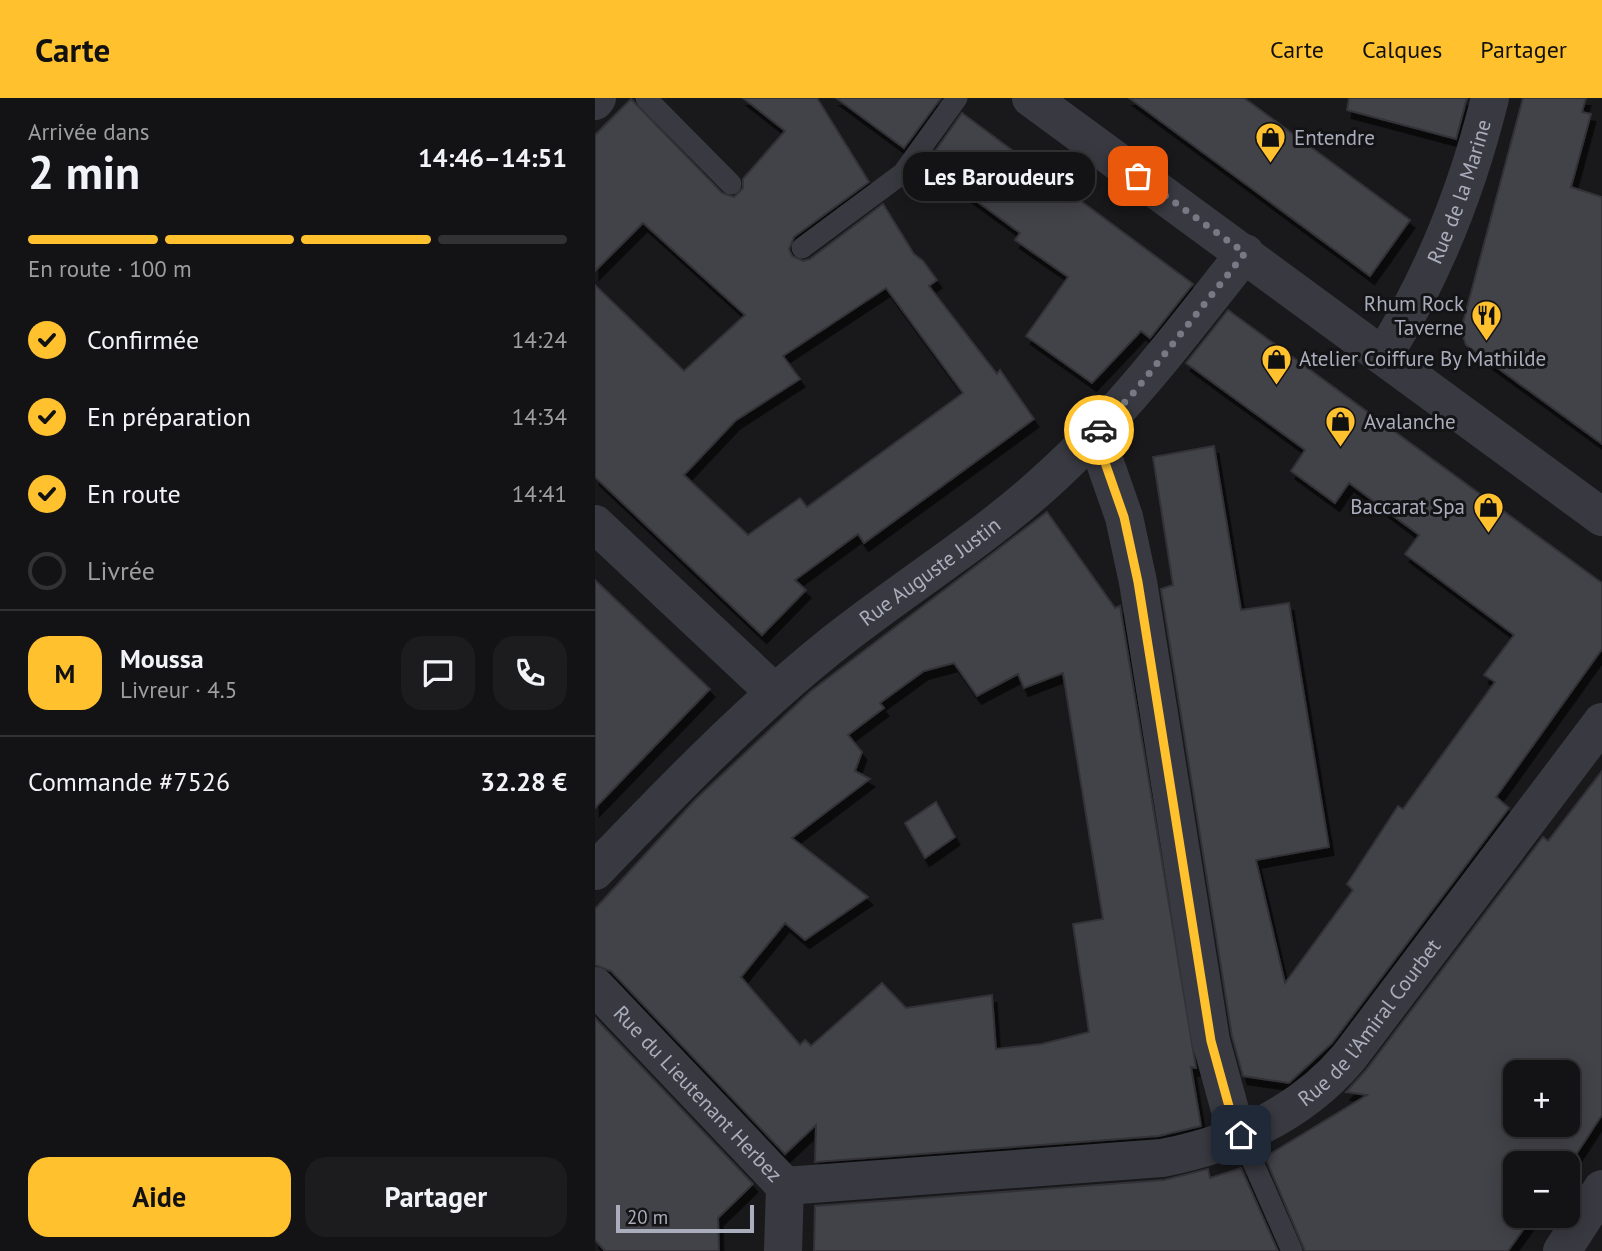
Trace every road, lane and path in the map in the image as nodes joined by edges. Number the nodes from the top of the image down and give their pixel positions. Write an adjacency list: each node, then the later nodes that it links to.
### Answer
1 (646, 98): 5 (lane)
2 (957, 98): 6 (lane)
3 (1031, 98): 7 (street)
4 (1490, 98): 8 (street, Rue de la Marine)
5 (731, 184)
6 (802, 248)
7 (1245, 253): 8 (street); 9 (street, Rue Auguste Justin)
8 (1383, 356): 10 (street)
9 (1095, 434): 12 (street, Rue Auguste Justin); 16 (street)
10 (1602, 517)
11 (595, 524): 12 (street)
12 (774, 692): 14 (street, Rue Auguste Justin)
13 (1602, 722): 16 (street, Rue de l'Amiral Courbet)
14 (595, 871)
15 (595, 986): 17 (street, Rue du Lieutenant Herbez)
16 (1241, 1135): 17 (street, Rue de l'Amiral Courbet); 20 (lane)
17 (785, 1186): 19 (street, Rue du Lieutenant Herbez)
18 (1602, 1189): 21 (street)
19 (783, 1251)
20 (1292, 1251)
21 (1563, 1251)

